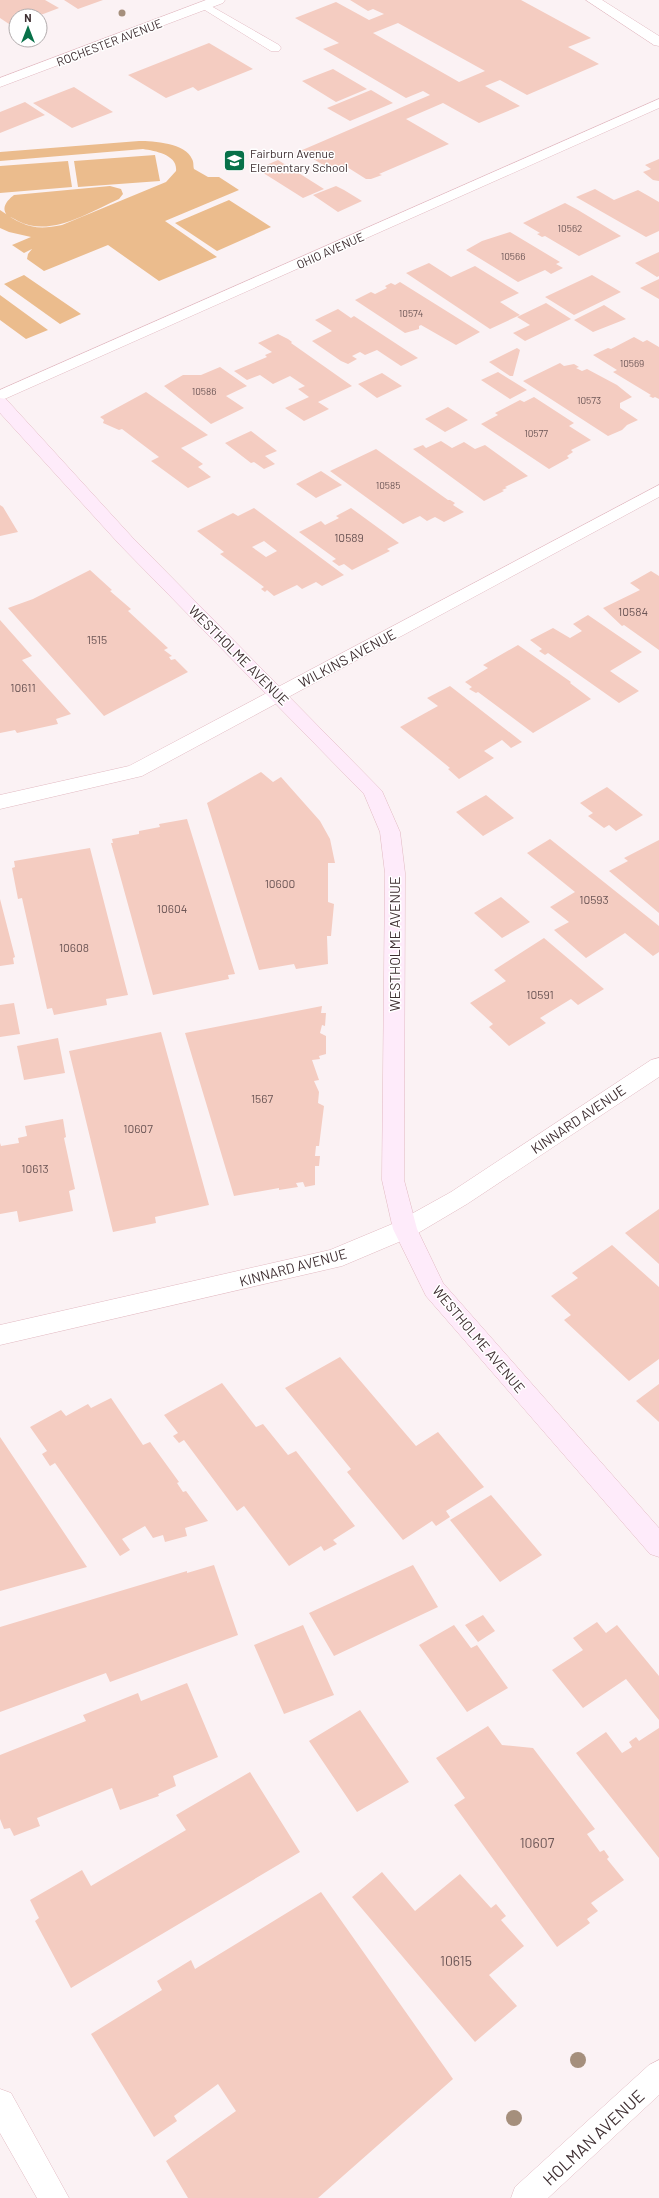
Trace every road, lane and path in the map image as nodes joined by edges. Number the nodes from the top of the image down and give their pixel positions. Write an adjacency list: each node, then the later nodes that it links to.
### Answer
1 (218, 0): 3 (street, ROCHESTER AVENUE)
2 (593, 0): 4 (street)
3 (204, 5): 5 (lane); 6 (street, ROCHESTER AVENUE)
4 (659, 42)
5 (275, 48)
6 (0, 83)
7 (659, 103): 8 (street, OHIO AVENUE)
8 (0, 396)
9 (0, 403): 11 (street, WESTHOLME AVENUE)
10 (659, 490): 11 (street, WILKINS AVENUE)
11 (278, 695): 12 (street, WILKINS AVENUE); 14 (street, WESTHOLME AVENUE)
12 (0, 802)
13 (659, 1066): 14 (street, KINNARD AVENUE)
14 (405, 1228): 15 (street, KINNARD AVENUE); 16 (street, WESTHOLME AVENUE)
15 (0, 1336)
16 (659, 1546)
17 (659, 2075): 20 (street, HOLMAN AVENUE)
18 (0, 2104): 19 (street)
19 (54, 2198)
20 (526, 2198)

